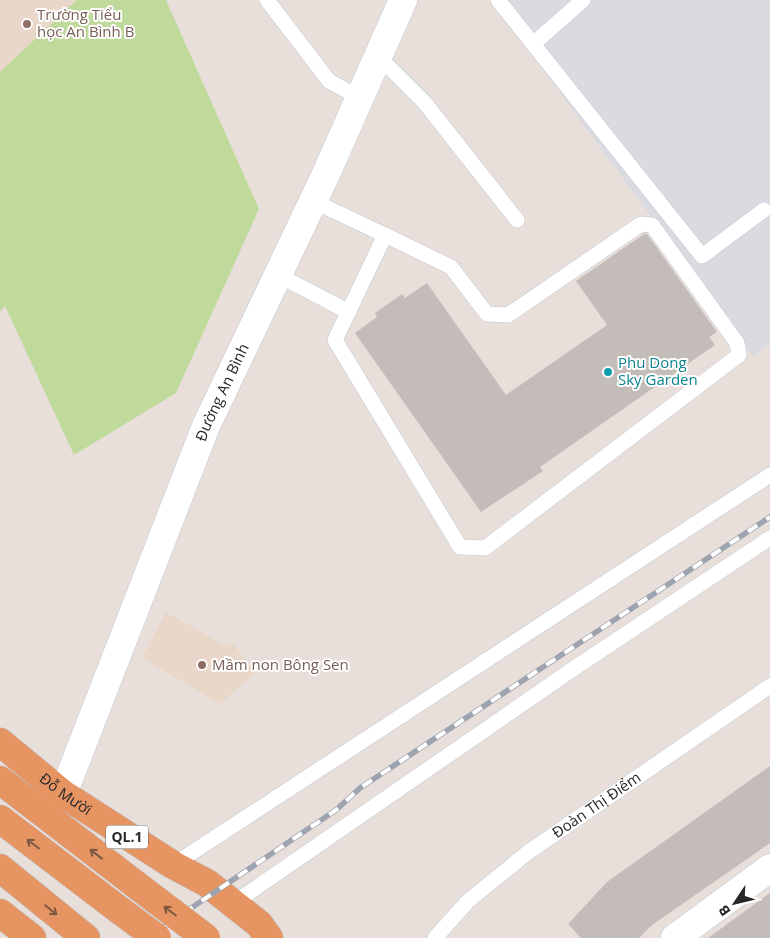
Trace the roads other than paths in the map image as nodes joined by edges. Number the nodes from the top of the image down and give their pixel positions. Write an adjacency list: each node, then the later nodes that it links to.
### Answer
1 (267, 0): 7 (lane)
2 (403, 0): 6 (street, Đường An Bình)
3 (498, 0): 5 (lane)
4 (583, 0): 5 (lane)
5 (533, 44): 9 (lane)
6 (378, 56): 7 (street, Đường An Bình); 10 (lane)
7 (360, 98): 8 (street, Đường An Bình)
8 (313, 201): 11 (lane); 12 (street, Đường An Bình)
9 (764, 210)
10 (516, 220)
11 (385, 235): 13 (lane); 13 (lane)
12 (278, 275): 13 (lane); 19 (street, Đường An Bình)
13 (349, 312)
14 (770, 475): 21 (lane)
15 (770, 538): 24 (lane)
16 (770, 686): 32 (lane, Đoàn Thị Điểm)
17 (0, 742): 19 (highway, Đỗ Mười / QL.1)
18 (0, 780): 30 (highway, Đỗ Mười / QL.1, one-way to 18, bridge)
19 (63, 794): 21 (highway, Đỗ Mười / QL.1)
20 (0, 819): 29 (highway, one-way to 20, bridge)
21 (173, 865): 24 (highway, Đỗ Mười / QL.1)
22 (0, 868): 27 (highway, one-way to 27)
23 (770, 868): 33 (street)
24 (234, 903): 26 (highway, Đỗ Mười / QL.1)
25 (0, 912): 28 (highway)
26 (264, 931): 31 (highway, Đỗ Mười / QL.1)
27 (81, 934)
28 (32, 938)
29 (157, 938)
30 (206, 938)
31 (291, 938)
32 (435, 938)
33 (675, 938)

